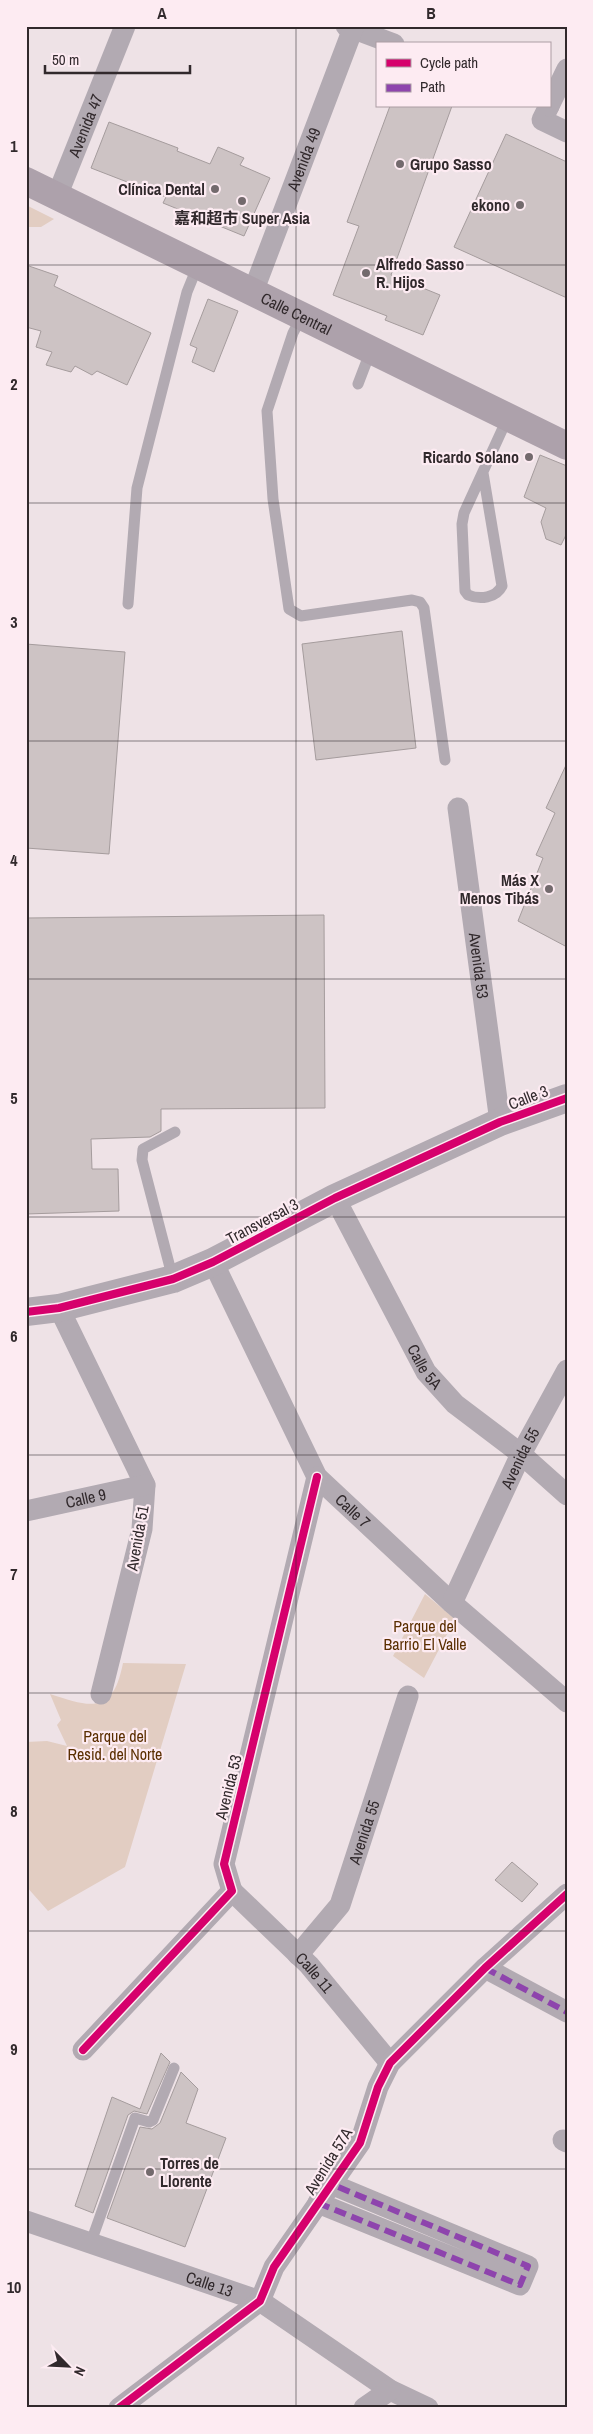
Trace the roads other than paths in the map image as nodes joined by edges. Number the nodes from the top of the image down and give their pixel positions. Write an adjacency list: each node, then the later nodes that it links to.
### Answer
1 (125, 26): 9 (street, Avenida 47)
2 (351, 27): 3 (street); 11 (street, Avenida 49)
3 (389, 42)
4 (567, 69): 5 (street)
5 (550, 105)
6 (547, 111): 7 (street)
7 (567, 132)
8 (26, 181): 9 (main road, Calle Central)
9 (57, 196): 10 (main road, Calle Central)
10 (198, 265): 11 (main road, Calle Central); 18 (lane)
11 (253, 292): 12 (main road, Calle Central)
12 (302, 316): 13 (main road, Calle Central); 19 (lane)
13 (371, 350): 14 (lane); 15 (main road, Calle Central)
14 (358, 384)
15 (508, 417): 16 (main road, Calle Central); 17 (lane)
16 (567, 446)
17 (483, 473): 17 (lane)
18 (128, 604)
19 (445, 760)
20 (458, 808): 22 (street, Avenida 53)
21 (567, 1098): 22 (street, Calle 3)
22 (500, 1122): 24 (street, Transversal 3)
23 (175, 1132): 26 (lane)
24 (335, 1198): 25 (street, Transversal 3); 30 (street, Calle 5A)
25 (213, 1262): 26 (street, Transversal 3); 31 (street, Calle 7)
26 (173, 1279): 27 (street, Transversal 3)
27 (59, 1308): 28 (street, Transversal 3); 32 (street, Avenida 51)
28 (26, 1312)
29 (567, 1370): 30 (street, Avenida 55)
30 (522, 1454): 33 (street, Calle 5A); 35 (street, Avenida 55)
31 (317, 1477): 35 (street, Calle 7); 39 (street, Avenida 53)
32 (145, 1485): 34 (street, Calle 9); 36 (street, Avenida 51)
33 (567, 1495)
34 (26, 1511)
35 (452, 1603): 38 (street, Calle 7)
36 (101, 1694)
37 (408, 1696): 41 (street, Avenida 55)
38 (567, 1702)
39 (232, 1891): 41 (street, Calle 11); 44 (street)
40 (567, 1894): 42 (street, Avenida 57A)
41 (298, 1955): 45 (street, Calle 11)
42 (485, 1968): 43 (street); 45 (street, Avenida 57A)
43 (567, 2012)
44 (83, 2050)
45 (390, 2062): 47 (street, Avenida 57A)
46 (174, 2068): 50 (lane)
47 (331, 2184): 48 (street, Avenida 57A); 48 (street)
48 (318, 2203): 51 (street, Avenida 57A)
49 (26, 2221): 50 (street, Calle 13)
50 (91, 2242): 51 (street, Calle 13)
51 (260, 2301): 52 (street, Calle 13); 53 (street)
52 (390, 2390): 54 (street); 55 (street, Calle 13)
53 (119, 2408)
54 (364, 2408)
55 (428, 2408)

